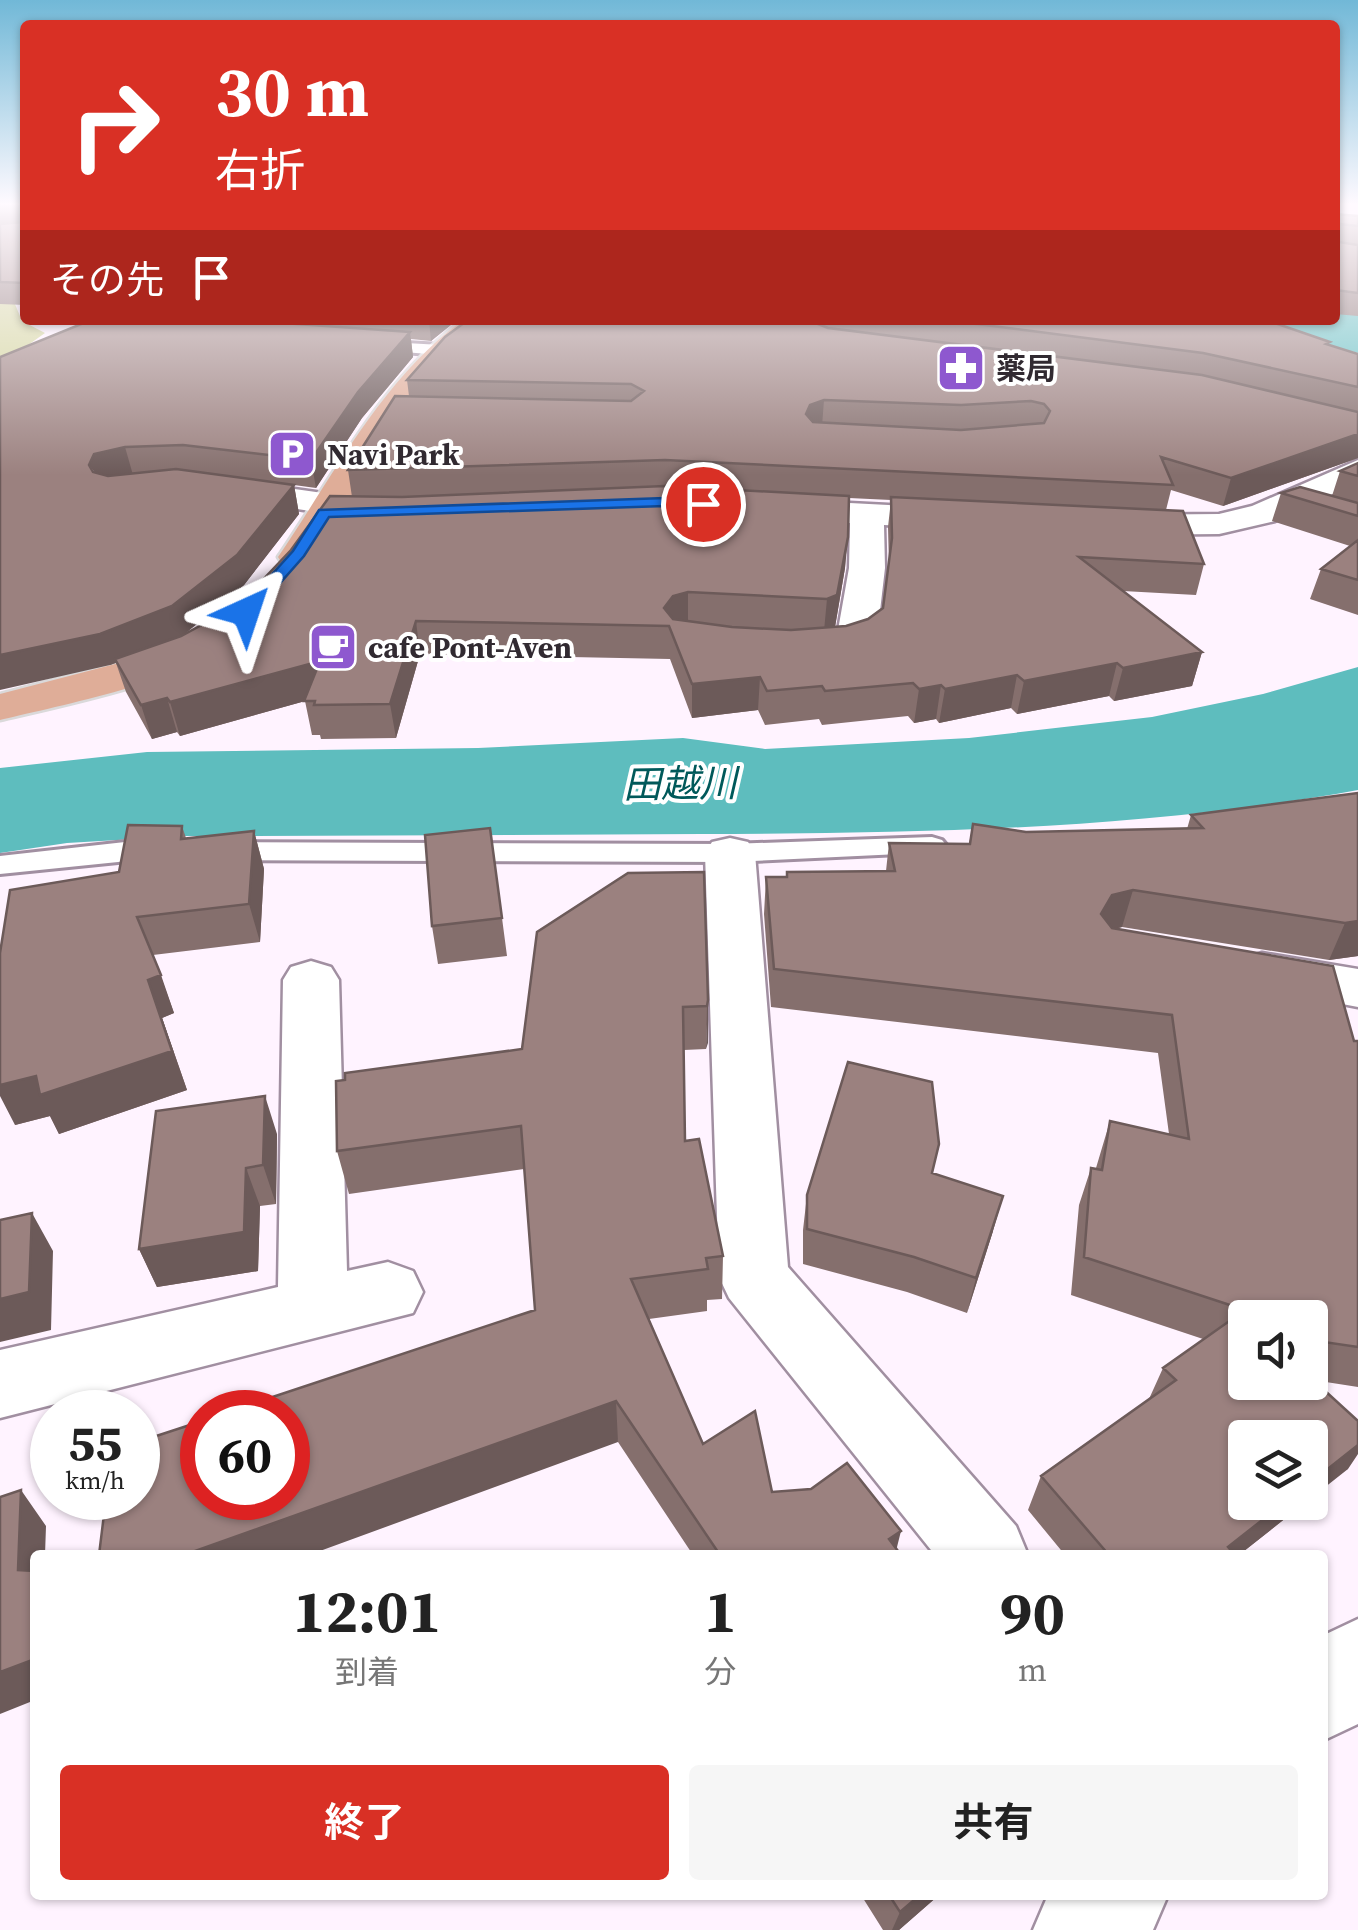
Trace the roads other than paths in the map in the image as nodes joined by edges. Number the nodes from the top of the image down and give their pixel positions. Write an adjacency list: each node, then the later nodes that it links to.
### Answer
1 (473, 325): 3 (main road)
2 (354, 345): 3 (lane)
3 (441, 350): 9 (main road)
4 (1358, 470): 7 (street)
5 (820, 475): 10 (street)
6 (202, 486): 9 (street)
7 (1290, 501): 12 (street); 14 (street)
8 (741, 507): 10 (street)
9 (337, 510): 15 (main road)
10 (818, 512): 11 (street)
11 (867, 514): 13 (street); 17 (street)
12 (1341, 516)
13 (1000, 520)
14 (1077, 524)
15 (272, 583)
16 (222, 630): 18 (main road)
17 (758, 643)
18 (0, 707)
19 (958, 844): 20 (lane)
20 (730, 852): 21 (lane); 28 (street)
21 (0, 866)
22 (1212, 964): 24 (street)
23 (311, 980): 26 (street)
24 (1358, 988)
25 (388, 1292): 26 (street)
26 (313, 1310): 27 (street)
27 (0, 1384)
28 (983, 1550)
29 (1358, 1662): 30 (street)
30 (1328, 1691)
31 (1115, 1900): 32 (street)
32 (1083, 1930)

